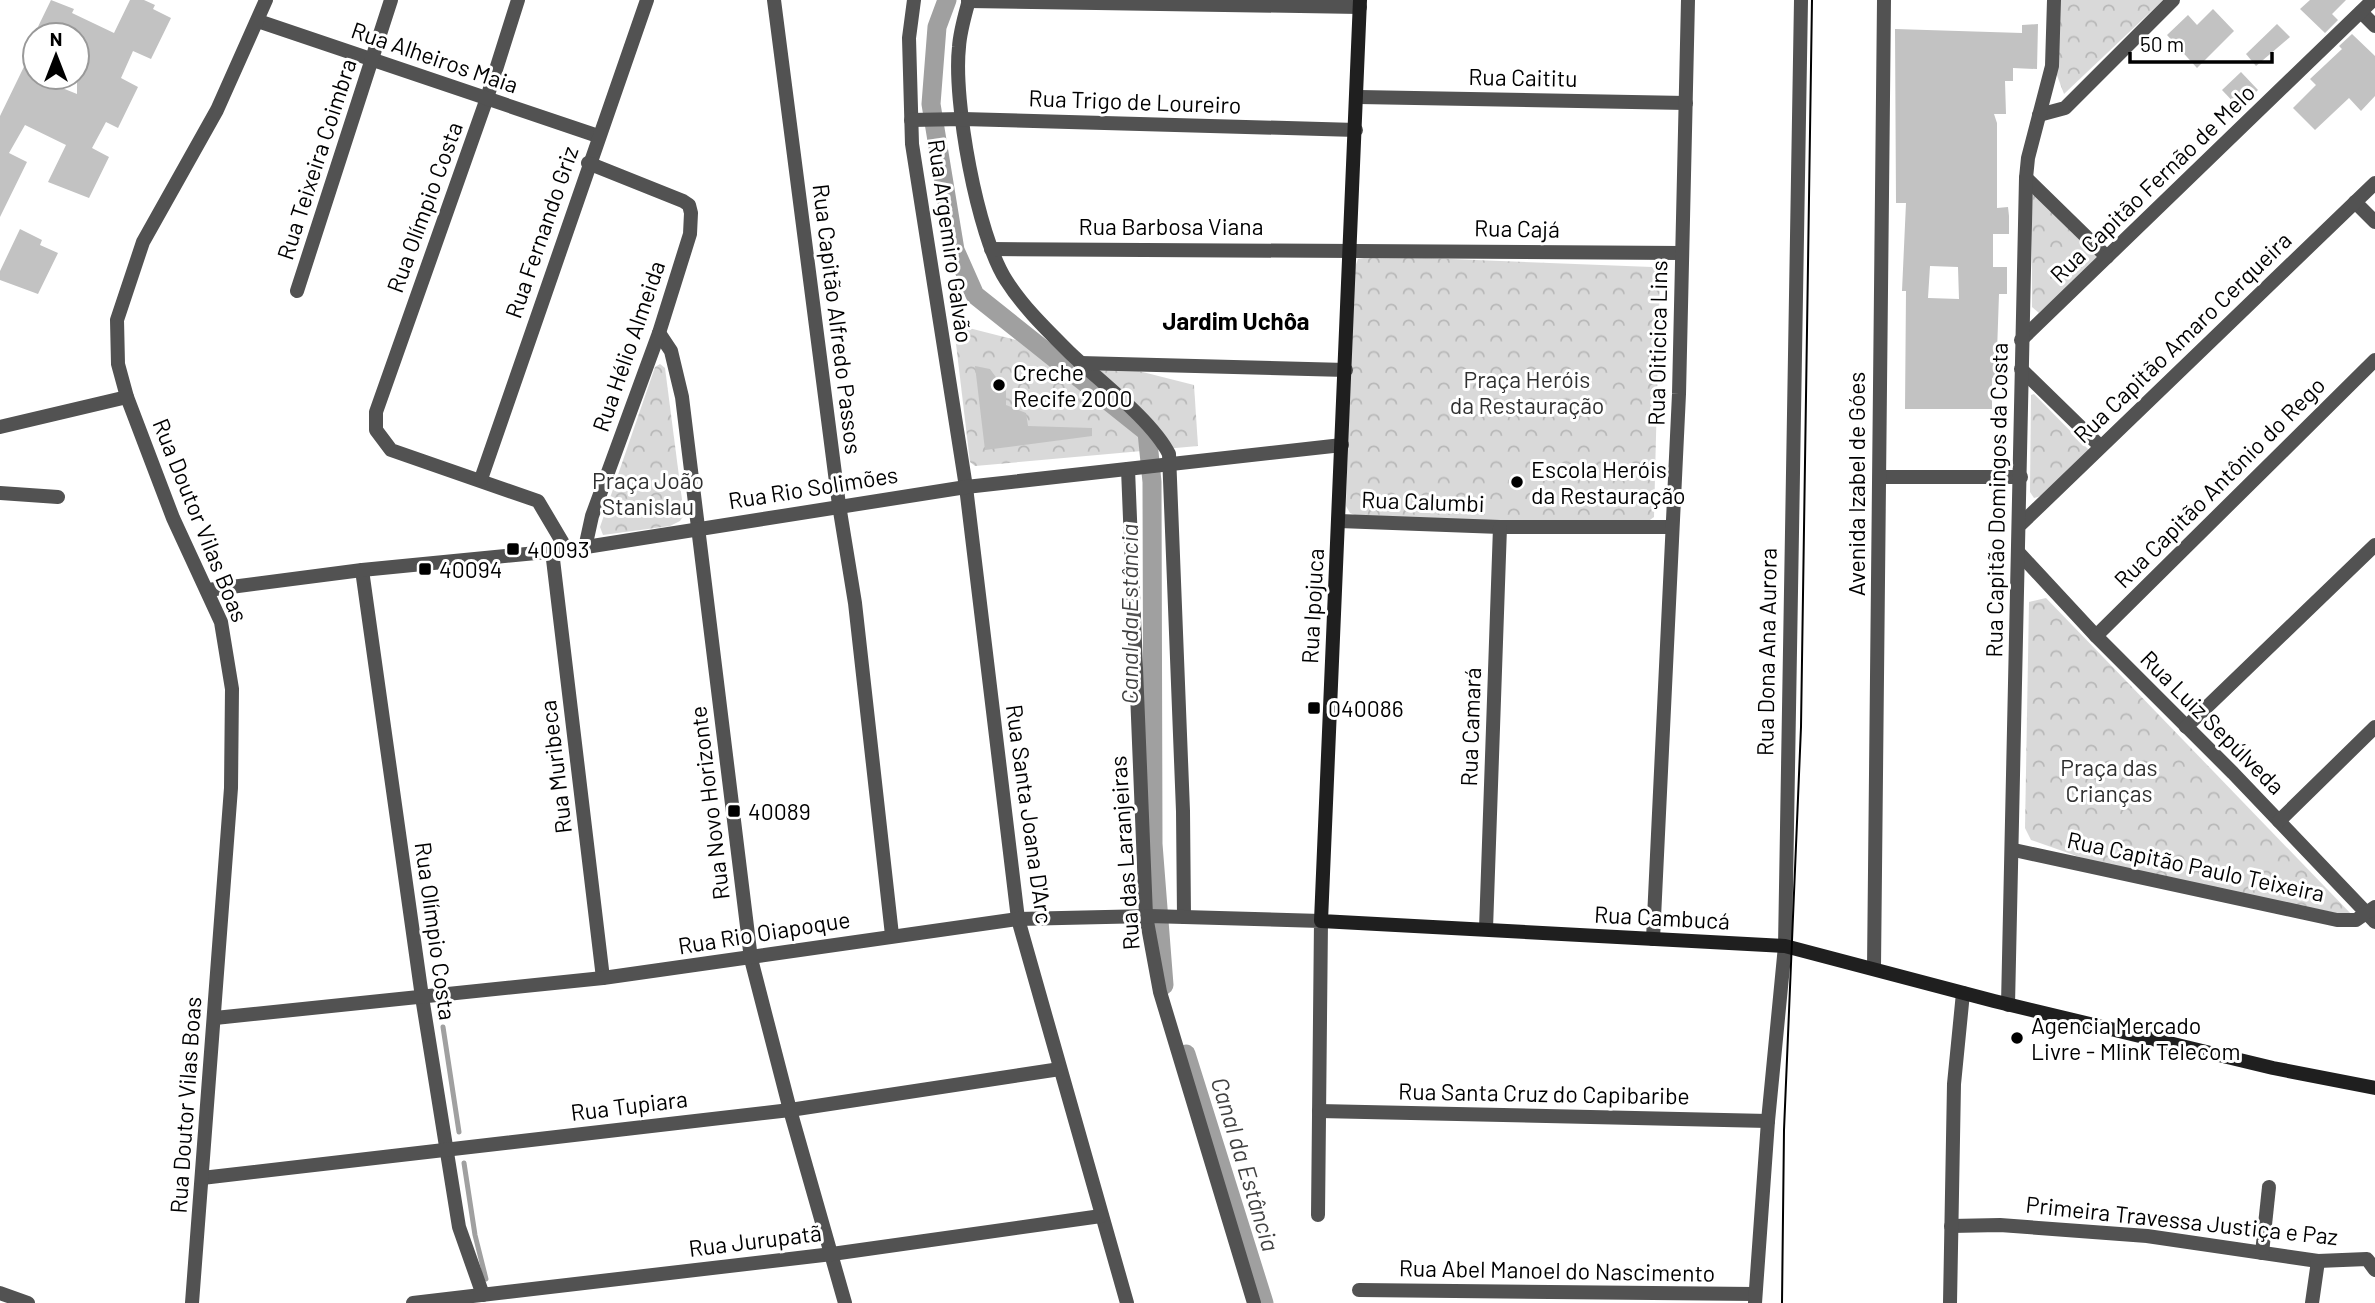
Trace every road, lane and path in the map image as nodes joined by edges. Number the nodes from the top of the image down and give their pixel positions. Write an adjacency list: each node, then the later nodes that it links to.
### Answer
1 (266, 0): 16 (street, Rua Doutor Vilas Boas)
2 (391, 0): 18 (street, Rua Teixeira Coimbra)
3 (518, 0): 20 (street, Rua Olímpio Costa)
4 (647, 0): 26 (street, Rua Fernando Griz)
5 (774, 0): 55 (street, Rua Capitão Alfredo Passos)
6 (914, 0): 24 (street, Rua Argemiro Galvão)
7 (968, 0): 14 (street); 23 (street, Rua Argemiro Galvão)
8 (1688, 0): 21 (street, Rua Oiticica Lins)
9 (1801, 0): 80 (street, Rua Dona Ana Aurora)
10 (1884, 0): 49 (street, Avenida Izabel de Góes)
11 (2054, 0): 22 (street, Rua Capitão Domingos da Costa)
12 (2174, 0): 22 (street)
13 (2374, 0): 15 (street, Rua Capitão Fernão de Melo)
14 (1360, 4): 19 (main road, Rua Ipojuca)
15 (2361, 12): 17 (street); 35 (street, Rua Capitão Fernão de Melo)
16 (258, 21): 18 (street, Rua Alheiros Maia); 43 (street, Rua Doutor Vilas Boas)
17 (2375, 26)
18 (371, 59): 20 (street, Rua Alheiros Maia); 36 (street, Rua Teixeira Coimbra)
19 (1359, 97): 21 (street, Rua Caititu); 25 (main road, Rua Ipojuca)
20 (487, 99): 26 (street, Rua Alheiros Maia); 51 (street, Rua Olímpio Costa)
21 (1686, 103): 34 (street, Rua Oiticica Lins)
22 (2039, 114): 28 (street, Rua Capitão Domingos da Costa)
23 (961, 119): 24 (street, Rua Trigo de Loureiro); 25 (street, Rua Trigo de Loureiro); 32 (street, Rua Argemiro Galvão)
24 (914, 120): 52 (street, Rua Argemiro Galvão)
25 (1356, 130): 33 (main road, Rua Ipojuca)
26 (598, 136): 27 (street, Rua Fernando Griz)
27 (589, 163): 37 (street, Rua Hélio Almeida); 51 (street, Rua Fernando Griz)
28 (2026, 178): 35 (street); 38 (street, Rua Capitão Domingos da Costa)
29 (2375, 183): 30 (street, Rua Capitão Amaro Cerqueira)
30 (2355, 202): 31 (street); 46 (street, Rua Capitão Amaro Cerqueira)
31 (2375, 222)
32 (991, 249): 33 (street, Rua Barbosa Viana); 40 (street, Rua Argemiro Galvão)
33 (1351, 249): 34 (street, Rua Cajá); 42 (main road, Rua Ipojuca)
34 (1682, 253): 59 (street, Rua Oiticica Lins)
35 (2107, 257): 38 (street, Rua Capitão Fernão de Melo)
36 (297, 291)
37 (660, 333): 60 (street, Rua Novo Horizonte); 62 (street, Rua Hélio Almeida)
38 (2021, 340): 41 (street, Rua Capitão Domingos da Costa)
39 (2375, 360): 67 (street, Rua Capitão Antônio do Rego)
40 (1080, 363): 42 (street); 47 (street, Rua Argemiro Galvão)
41 (2021, 369): 46 (street); 50 (street, Rua Capitão Domingos da Costa)
42 (1346, 370): 45 (main road, Rua Ipojuca)
43 (127, 397): 44 (street); 66 (street, Rua Doutor Vilas Boas)
44 (0, 427)
45 (1342, 444): 47 (street, Rua Rio Solimões); 56 (main road, Rua Ipojuca)
46 (2101, 446): 57 (street, Rua Capitão Amaro Cerqueira)
47 (1167, 466): 48 (street, Rua Rio Solimões); 74 (street)
48 (1132, 468): 52 (street, Rua Rio Solimões); 73 (street, Rua das Laranjeiras)
49 (1881, 477): 50 (street); 82 (street, Avenida Izabel de Góes)
50 (2021, 477): 57 (street, Rua Capitão Domingos da Costa)
51 (481, 479): 63 (street)
52 (966, 487): 55 (street, Rua Rio Solimões); 75 (street, Rua Santa Joana D'Arc)
53 (0, 493): 54 (street)
54 (58, 497)
55 (839, 505): 60 (street, Rua Rio Solimões); 78 (street, Rua Capitão Alfredo Passos)
56 (1339, 521): 58 (street, Rua Calumbi); 76 (main road, Rua Ipojuca)
57 (2021, 524): 64 (street, Rua Capitão Domingos da Costa)
58 (1500, 527): 59 (street, Rua Calumbi); 77 (street, Rua Camará)
59 (1672, 527): 79 (street, Rua Oiticica Lins)
60 (697, 528): 62 (street, Rua Rio Solimões); 81 (street, Rua Novo Horizonte)
61 (2375, 545): 68 (street)
62 (585, 548): 63 (street, Rua Rio Solimões)
63 (559, 551): 65 (street, Rua Rio Solimões); 83 (street, Rua Muribeca)
64 (2020, 553): 67 (street, Rua Luiz Sepúlveda); 71 (street, Rua Capitão Domingos da Costa)
65 (362, 570): 66 (street, Rua Rio Solimões); 85 (street, Rua Olímpio Costa)
66 (208, 590): 87 (street, Rua Doutor Vilas Boas)
67 (2096, 636): 68 (street, Rua Luiz Sepúlveda)
68 (2186, 727): 70 (street, Rua Luiz Sepúlveda)
69 (2375, 727): 70 (street)
70 (2279, 821): 72 (street, Rua Luiz Sepúlveda)
71 (2014, 850): 72 (street, Rua Capitão Paulo Teixeira); 86 (street, Rua Capitão Domingos da Costa)
72 (2373, 914)
73 (1147, 916): 74 (street, Rua Rio Oiapoque); 75 (street, Rua Rio Oiapoque); 112 (street, Rua das Laranjeiras)
74 (1180, 917): 76 (street, Rua Rio Oiapoque)
75 (1018, 919): 78 (street, Rua Rio Oiapoque); 88 (street, Rua Santa Joana D'Arc)
76 (1321, 922): 77 (main road, Rua Cambucá); 91 (street, Rua Ipojuca)
77 (1486, 929): 79 (main road, Rua Cambucá)
78 (892, 935): 81 (street, Rua Rio Oiapoque)
79 (1653, 939): 80 (main road, Rua Cambucá)
80 (1785, 946): 82 (main road, Rua Cambucá); 92 (street, Rua Dona Ana Aurora)
81 (751, 959): 83 (street, Rua Rio Oiapoque); 90 (street, Rua Novo Horizonte)
82 (1874, 968): 84 (main road, Rua Cambucá)
83 (603, 978): 85 (street, Rua Rio Oiapoque)
84 (1964, 993): 86 (main road, Rua Cambucá); 98 (street)
85 (422, 997): 87 (street, Rua Rio Oiapoque); 93 (street, Rua Olímpio Costa)
86 (2001, 1003): 89 (main road, Rua Cambucá)
87 (215, 1018): 94 (street, Rua Doutor Vilas Boas)
88 (1060, 1069): 90 (street, Rua Tupiara); 97 (street, Rua Santa Joana D'Arc)
89 (2375, 1088)
90 (790, 1110): 93 (street, Rua Tupiara); 100 (street, Rua Novo Horizonte)
91 (1318, 1111): 92 (street, Rua Santa Cruz do Capibaribe); 96 (street, Rua Ipojuca)
92 (1768, 1121): 106 (street, Rua Dona Ana Aurora)
93 (447, 1149): 94 (street, Rua Tupiara); 105 (street, Rua Olímpio Costa)
94 (202, 1178): 108 (street, Rua Doutor Vilas Boas)
95 (2269, 1187): 99 (street)
96 (1318, 1215)
97 (1101, 1216): 100 (street, Rua Jurupatã); 111 (street, Rua Santa Joana D'Arc)
98 (1951, 1226): 99 (street, Primeira Travessa Justiça e Paz); 113 (street)
99 (2262, 1253): 101 (street, Primeira Travessa Justiça e Paz)
100 (832, 1254): 105 (street, Rua Jurupatã); 110 (street, Rua Novo Horizonte)
101 (2318, 1261): 102 (street, Primeira Travessa Justiça e Paz); 114 (street)
102 (2371, 1264)
103 (1359, 1290): 106 (street, Rua Abel Manoel do Nascimento)
104 (0, 1293): 107 (street)
105 (483, 1294): 109 (street, Rua Jurupatã)
106 (1755, 1299)
107 (29, 1303)
108 (192, 1303)
109 (413, 1303)
110 (845, 1303)
111 (1127, 1303)
112 (1254, 1303)
113 (1950, 1303)
114 (2312, 1303)

